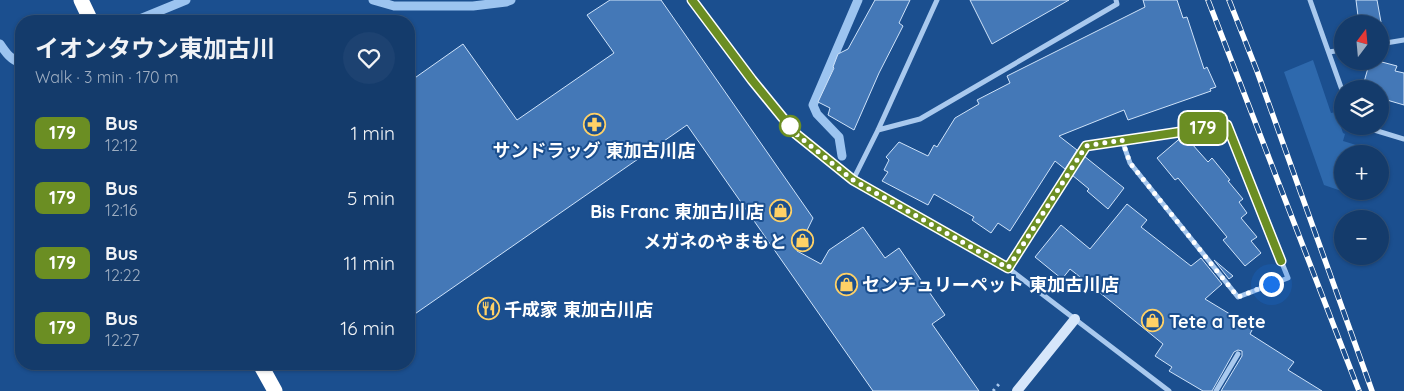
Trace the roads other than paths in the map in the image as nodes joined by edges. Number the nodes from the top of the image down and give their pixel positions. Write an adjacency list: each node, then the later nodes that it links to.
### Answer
1 (81, 0): 6 (highway)
2 (692, 0): 16 (street)
3 (937, 0): 12 (street)
4 (1116, 0): 12 (street)
5 (1310, 0): 10 (street)
6 (88, 15)
7 (1404, 40): 8 (street)
8 (1389, 42)
9 (1334, 51): 10 (street)
10 (1329, 52): 11 (street)
11 (1339, 80)
12 (878, 130): 16 (street)
13 (1389, 134): 14 (street)
14 (1404, 139)
15 (1122, 140): 15 (street); 17 (street)
16 (853, 180): 17 (street)
17 (1008, 268): 18 (street)
18 (1075, 319): 22 (street); 23 (street)
19 (1238, 354): 24 (street)
20 (264, 370): 21 (highway)
21 (276, 391)
22 (1016, 391)
23 (1169, 391)
24 (1216, 391)

